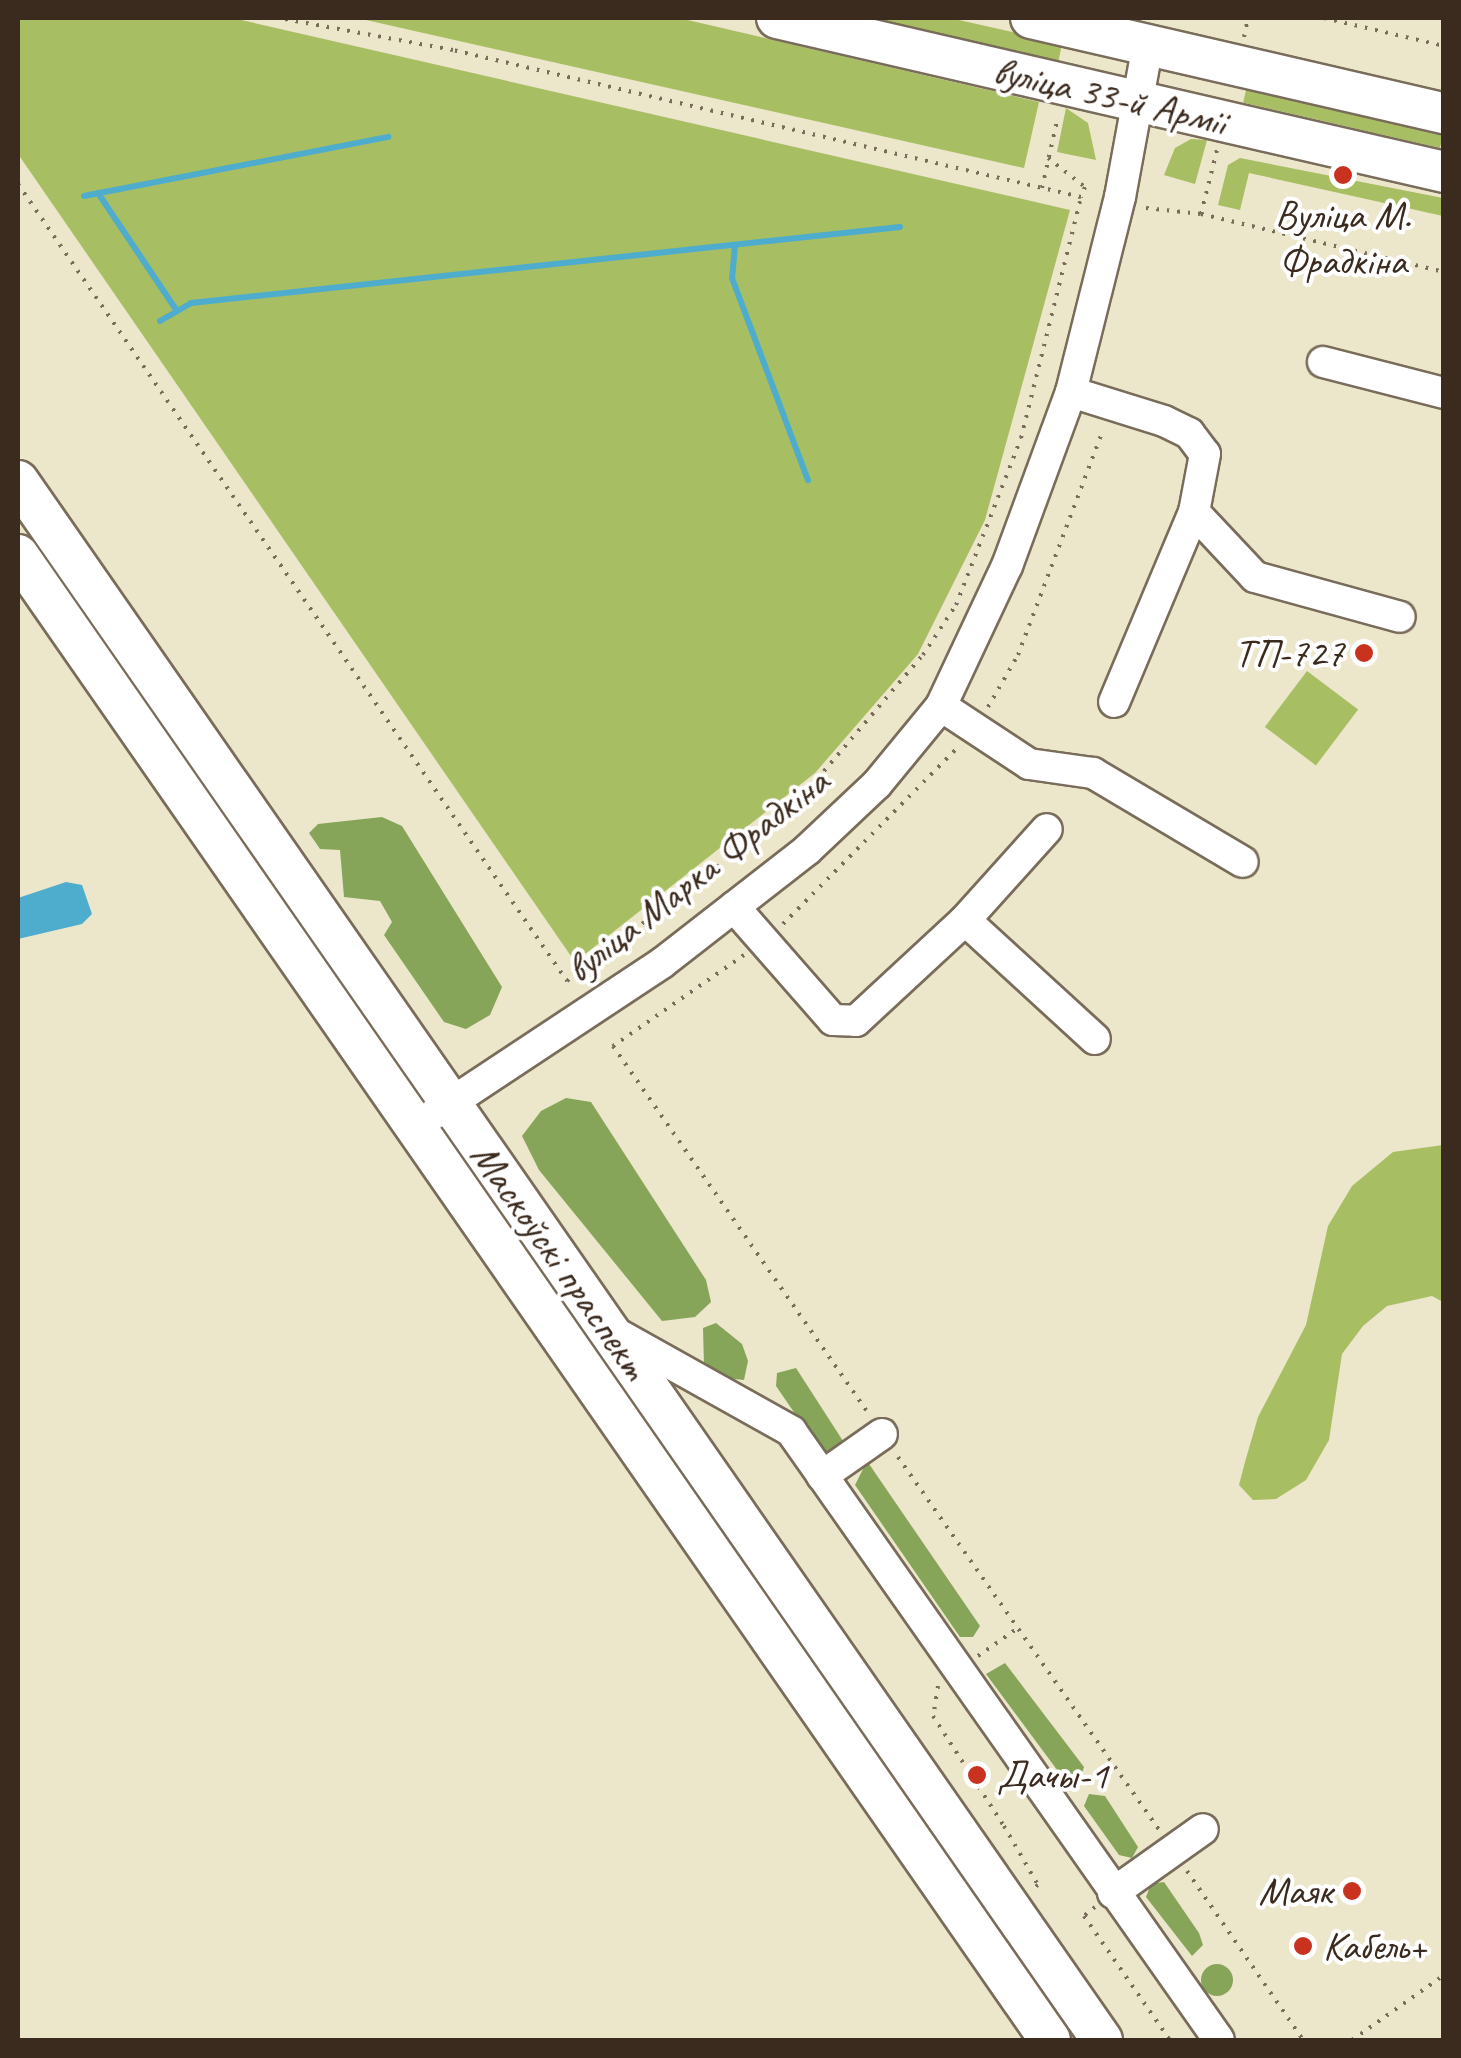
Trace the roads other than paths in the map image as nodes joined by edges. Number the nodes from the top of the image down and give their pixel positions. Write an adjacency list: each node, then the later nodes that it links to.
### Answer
1 (777, 18): 4 (main road, вуліца 33-й Арміі)
2 (1031, 18): 3 (main road, вуліца 33-й Арміі)
3 (1148, 45): 4 (street, вуліца Марка Фрадкіна); 5 (main road, вуліца 33-й Арміі)
4 (1138, 103): 6 (main road, вуліца 33-й Арміі); 8 (street, вуліца Марка Фрадкіна)
5 (1444, 113)
6 (1444, 172)
7 (1323, 362): 9 (street)
8 (1071, 392): 11 (street); 15 (street, вуліца Марка Фрадкіна)
9 (1444, 393)
10 (18, 481): 21 (main road, Маскоўскі праспект)
11 (1194, 512): 13 (street); 14 (street)
12 (18, 555): 22 (main road, Маскоўскі праспект)
13 (1400, 617)
14 (1114, 702)
15 (941, 706): 17 (street); 18 (street, вуліца Марка Фрадкіна)
16 (1047, 829): 19 (street)
17 (1243, 862)
18 (734, 906): 19 (street); 21 (street, вуліца Марка Фрадкіна)
19 (966, 920): 20 (street)
20 (1095, 1039)
21 (450, 1103): 22 (street, вуліца Марка Фрадкіна); 23 (main road, Маскоўскі праспект)
22 (414, 1126): 28 (main road, Маскоўскі праспект)
23 (606, 1328): 25 (street); 29 (main road, Маскоўскі праспект)
24 (882, 1434): 25 (street)
25 (822, 1476): 27 (street)
26 (1203, 1829): 27 (street)
27 (1113, 1893): 30 (street)
28 (1050, 2040)
29 (1102, 2040)
30 (1219, 2040)

